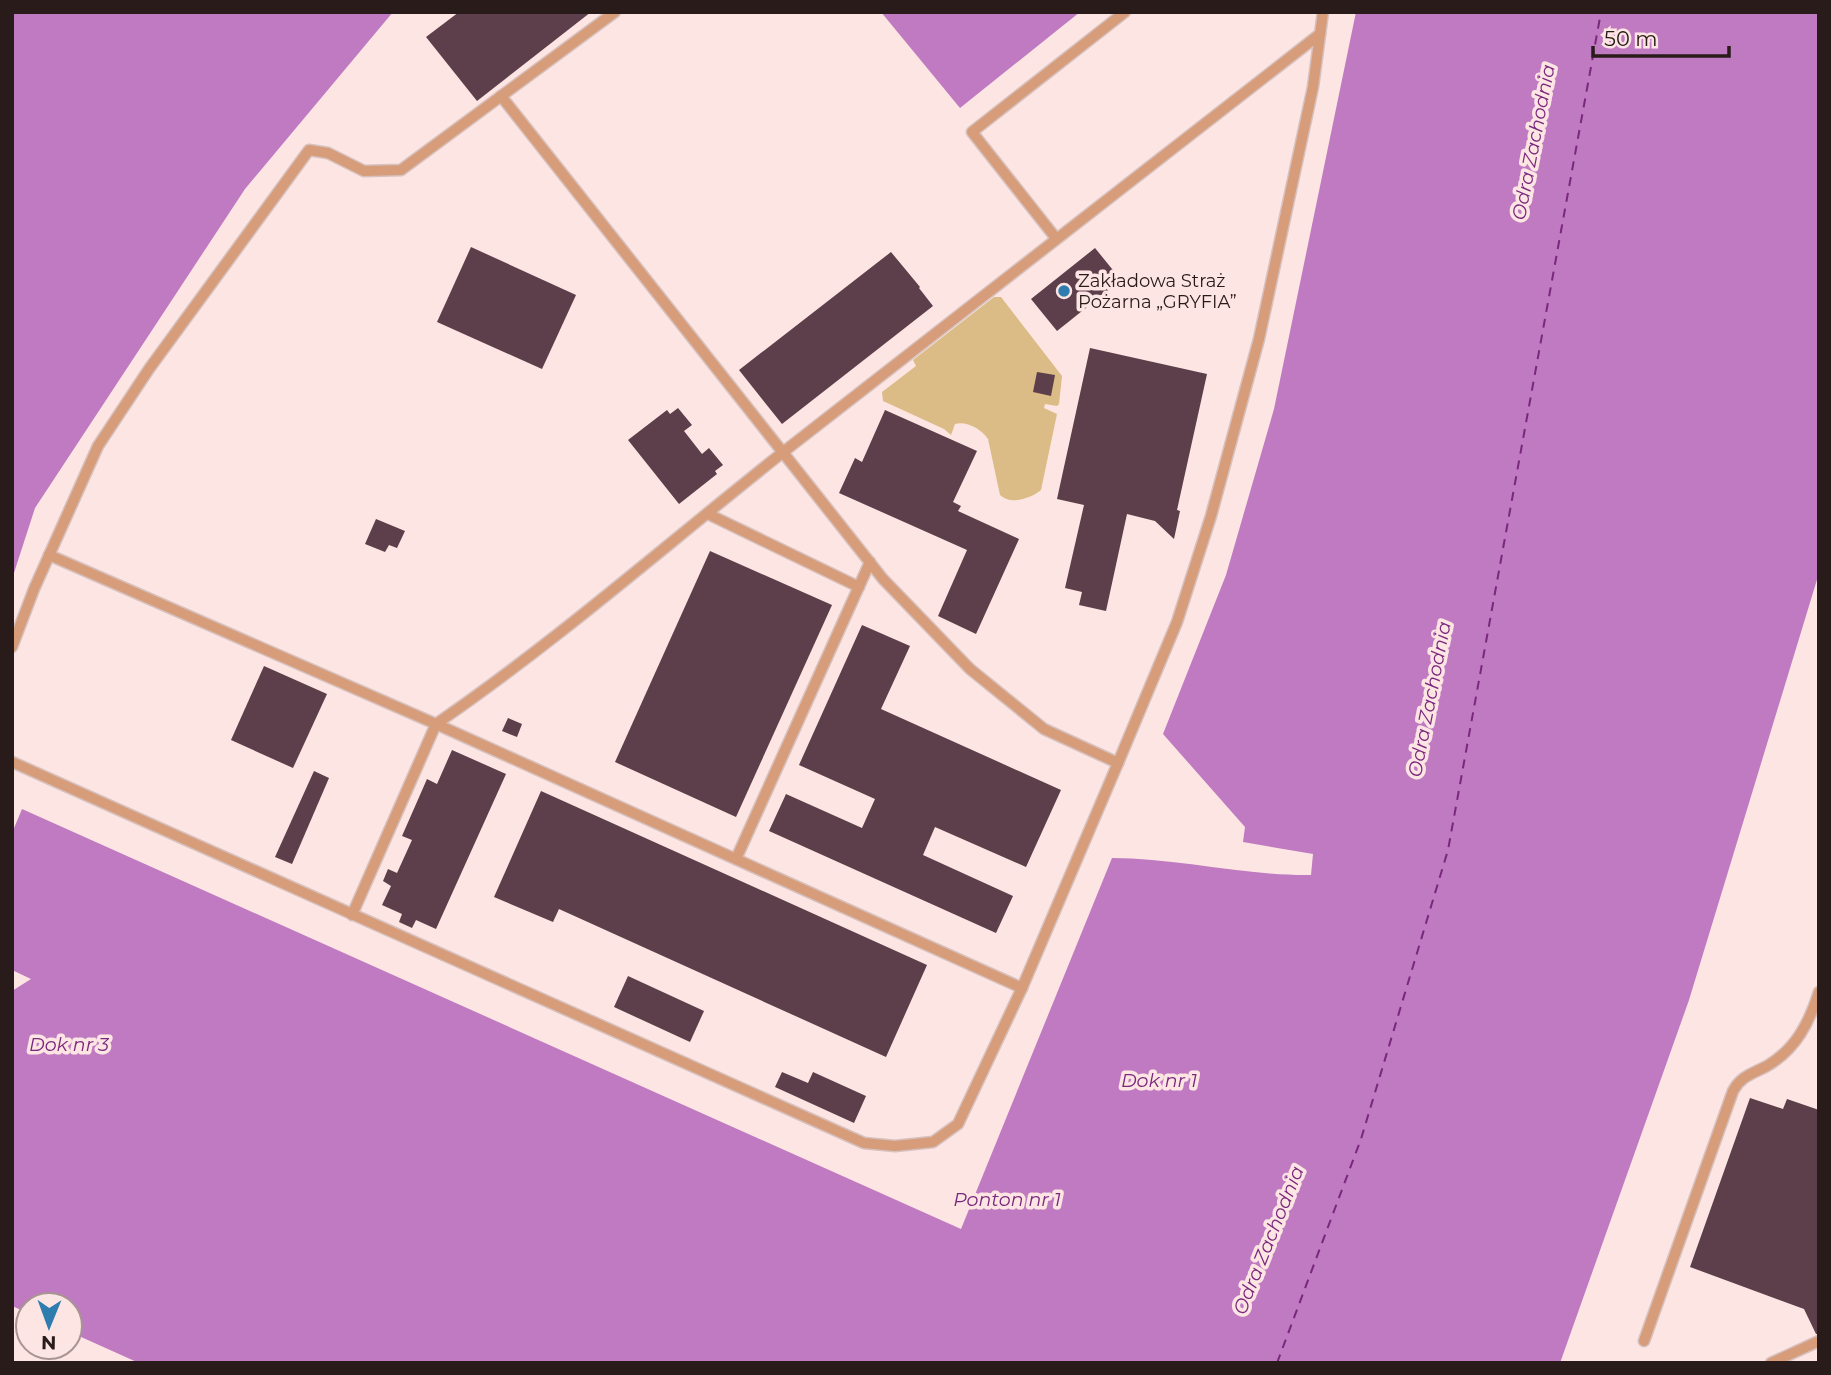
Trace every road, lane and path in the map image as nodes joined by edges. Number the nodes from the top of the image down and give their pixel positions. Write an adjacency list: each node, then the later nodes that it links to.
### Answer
1 (615, 12): 5 (lane)
2 (1125, 12): 6 (lane)
3 (1323, 12): 4 (lane)
4 (1320, 34): 6 (lane); 15 (lane)
5 (501, 96): 7 (lane); 9 (lane)
6 (1055, 237): 7 (lane)
7 (783, 452): 8 (lane); 10 (lane)
8 (708, 514): 11 (lane); 13 (lane)
9 (49, 555): 12 (lane); 13 (lane)
10 (870, 562): 11 (lane); 15 (lane)
11 (859, 587): 16 (lane)
12 (12, 647)
13 (436, 724): 16 (lane); 17 (lane)
14 (12, 762): 17 (lane)
15 (1118, 763): 18 (lane)
16 (736, 859): 18 (lane)
17 (352, 915): 18 (lane)
18 (1022, 988)
19 (1819, 992): 21 (lane)
20 (1819, 1341): 22 (lane)
21 (1644, 1342)
22 (1771, 1363)

